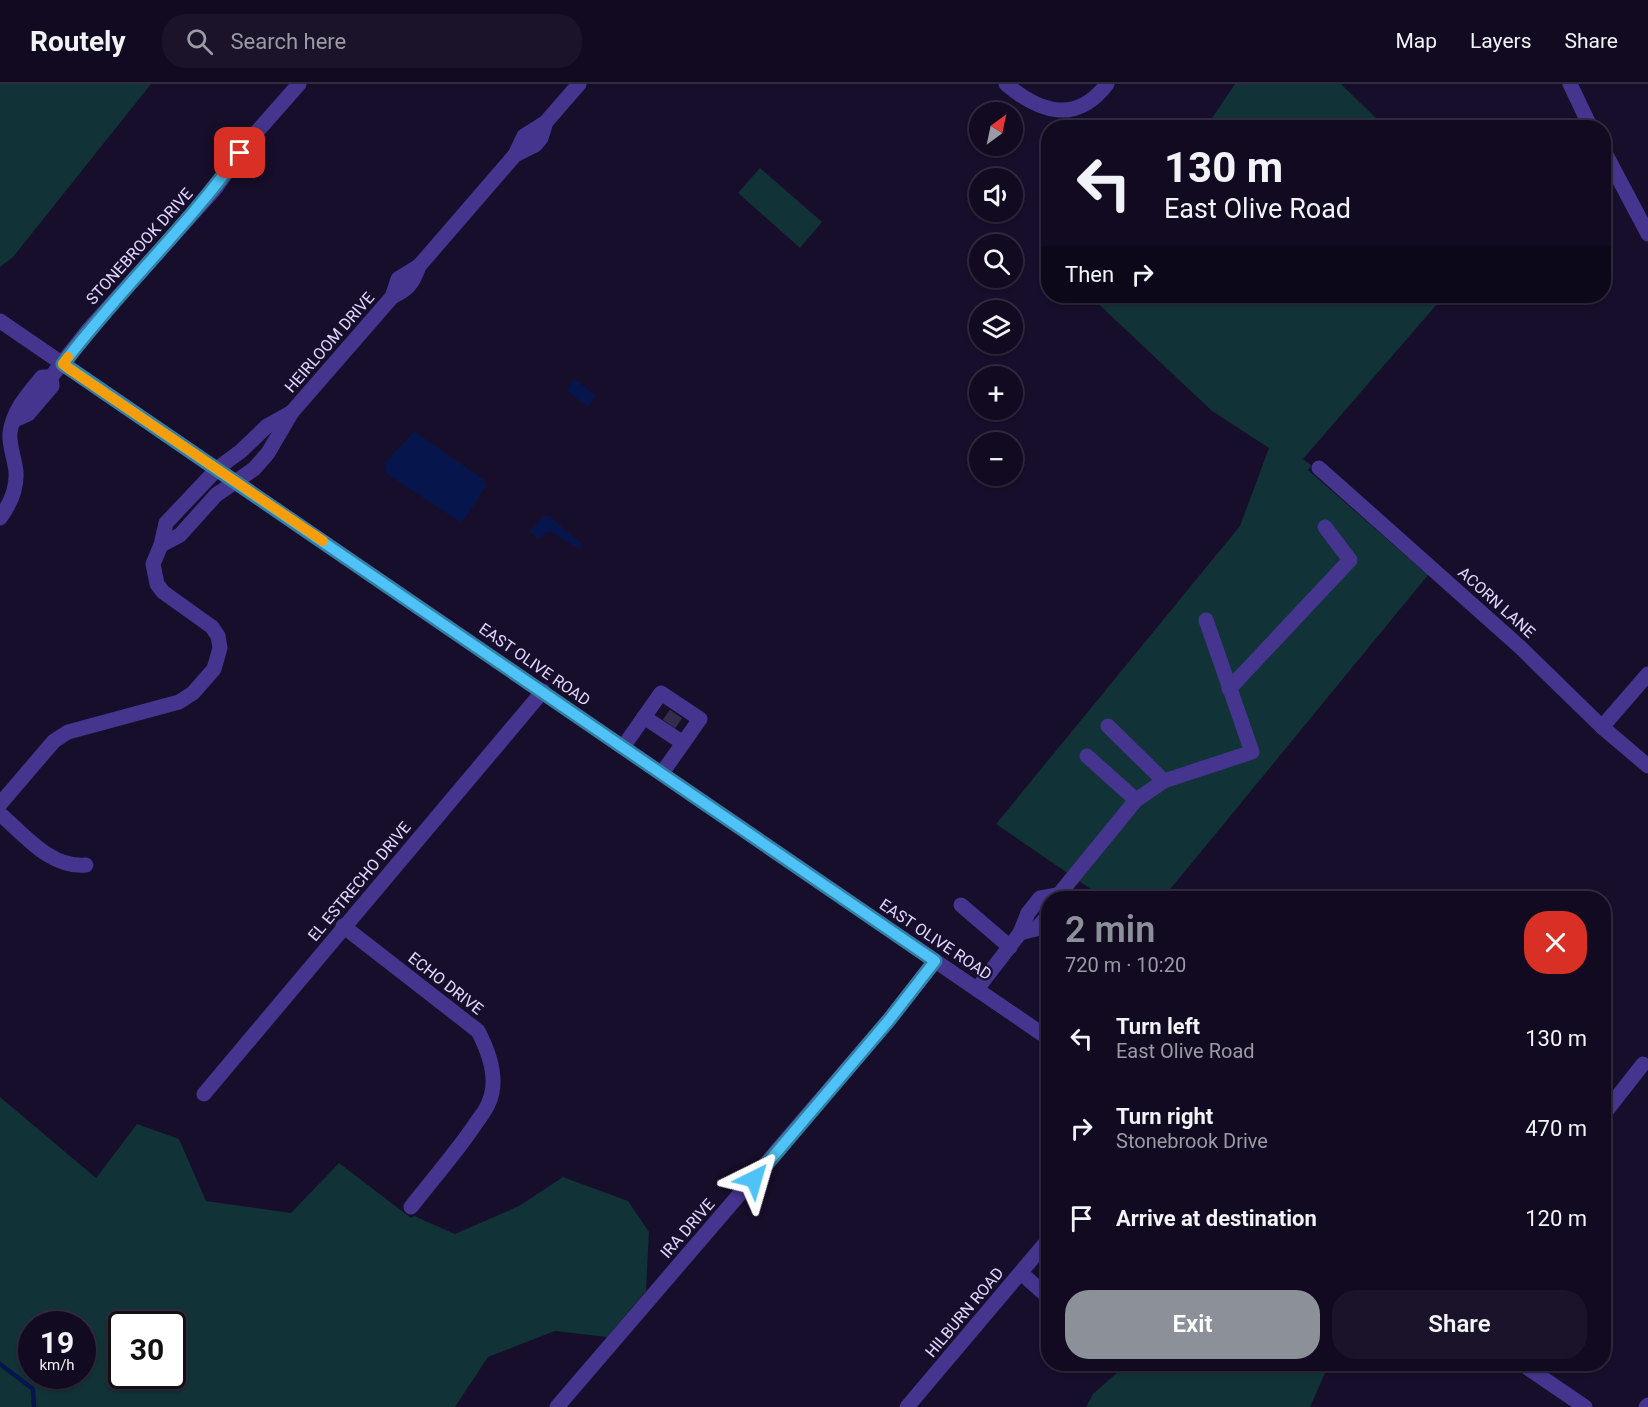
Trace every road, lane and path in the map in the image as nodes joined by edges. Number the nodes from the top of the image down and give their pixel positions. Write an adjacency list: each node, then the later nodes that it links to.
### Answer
1 (299, 84): 10 (street, STONEBROOK DRIVE)
2 (579, 84): 11 (street, HEIRLOOM DRIVE)
3 (1006, 84): 4 (street)
4 (1107, 84)
5 (1570, 84): 6 (street)
6 (1587, 120)
7 (1611, 164): 8 (street)
8 (1648, 234)
9 (0, 321): 10 (street, EAST OLIVE ROAD)
10 (63, 364): 12 (street, EAST OLIVE ROAD); 15 (street, STONEBROOK DRIVE)
11 (292, 412): 12 (street, HEIRLOOM DRIVE); 14 (street, HEIRLOOM DRIVE)
12 (218, 468): 14 (street, EAST OLIVE ROAD); 17 (street, HEIRLOOM DRIVE)
13 (1319, 468): 25 (street, ACORN LANE)
14 (236, 481): 17 (street, HEIRLOOM DRIVE); 21 (street, EAST OLIVE ROAD)
15 (0, 518)
16 (1325, 527): 20 (street)
17 (161, 545): 33 (street, HEIRLOOM DRIVE)
18 (1206, 620): 20 (street)
19 (1648, 674): 25 (street)
20 (1229, 689): 31 (street)
21 (543, 691): 27 (street, EAST OLIVE ROAD); 40 (street, EL ESTRECHO DRIVE)
22 (644, 717): 23 (street); 23 (street); 27 (street)
23 (673, 719): 26 (street); 26 (street)
24 (1108, 726): 31 (street)
25 (1602, 727): 29 (street, ACORN LANE)
26 (682, 743): 30 (street)
27 (623, 747): 30 (street, EAST OLIVE ROAD)
28 (1087, 756): 32 (street)
29 (1648, 766)
30 (662, 772): 43 (street, EAST OLIVE ROAD)
31 (1164, 781): 32 (street)
32 (1136, 800): 36 (street)
33 (0, 804)
34 (0, 814): 35 (street)
35 (86, 865)
36 (1061, 891)
37 (1041, 898): 41 (street)
38 (961, 905): 42 (street)
39 (1041, 924): 41 (street)
40 (343, 926): 47 (street, EL ESTRECHO DRIVE); 49 (street, ECHO DRIVE)
41 (1020, 933): 42 (street)
42 (1010, 946): 44 (street)
43 (935, 961): 44 (street, EAST OLIVE ROAD); 54 (street, IRA DRIVE)
44 (977, 989): 45 (street, EAST OLIVE ROAD)
45 (1041, 1033)
46 (1642, 1064): 48 (street)
47 (204, 1094)
48 (1611, 1105)
49 (411, 1207)
50 (1041, 1249): 51 (street, HILBURN ROAD)
51 (1021, 1273): 52 (street); 55 (street, HILBURN ROAD)
52 (1041, 1291)
53 (1532, 1371): 56 (street)
54 (557, 1407)
55 (907, 1407)
56 (1585, 1407)

